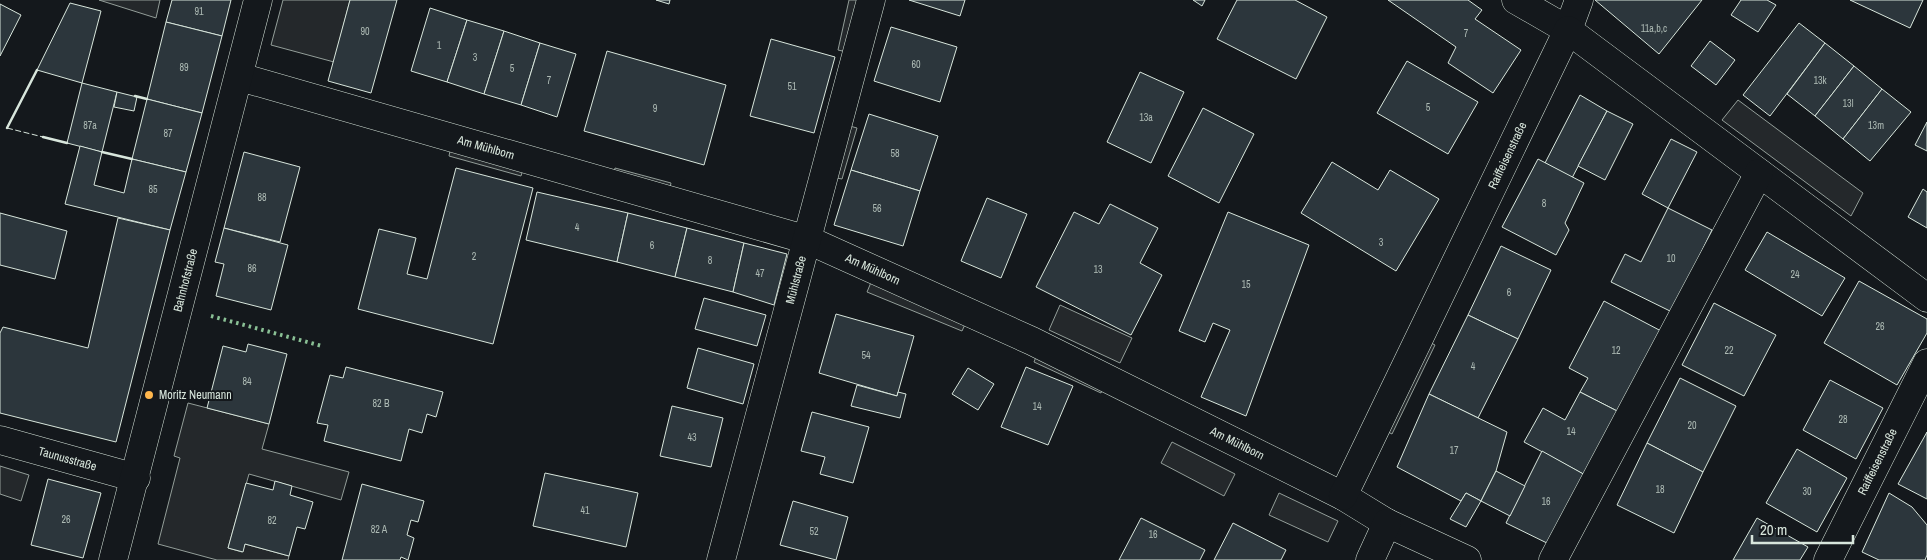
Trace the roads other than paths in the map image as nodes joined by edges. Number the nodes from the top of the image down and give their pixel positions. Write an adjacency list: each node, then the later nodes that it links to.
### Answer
1 (258, 0): 6 (street, Bahnhofstraße)
2 (871, 0): 8 (street, Mühlstraße)
3 (1516, 0): 5 (street)
4 (1579, 0): 5 (street, Raiffeisenstraße)
5 (1568, 30): 7 (street); 13 (street, Raiffeisenstraße)
6 (240, 77): 8 (street, Am Mühlborn); 12 (street, Bahnhofstraße)
7 (1759, 173): 9 (street); 19 (street)
8 (808, 240): 13 (street, Am Mühlborn); 16 (street, Mühlstraße)
9 (1927, 298)
10 (1927, 363): 20 (street, Raiffeisenstraße)
11 (0, 440): 12 (street, Taunusstraße)
12 (136, 478): 15 (street, Bahnhofstraße)
13 (1342, 496): 14 (street, Am Mühlborn)
14 (1387, 523): 17 (street); 18 (street, Am Mühlborn)
15 (113, 560)
16 (721, 560)
17 (1370, 560)
18 (1467, 560)
19 (1553, 560)
20 (1828, 560)

